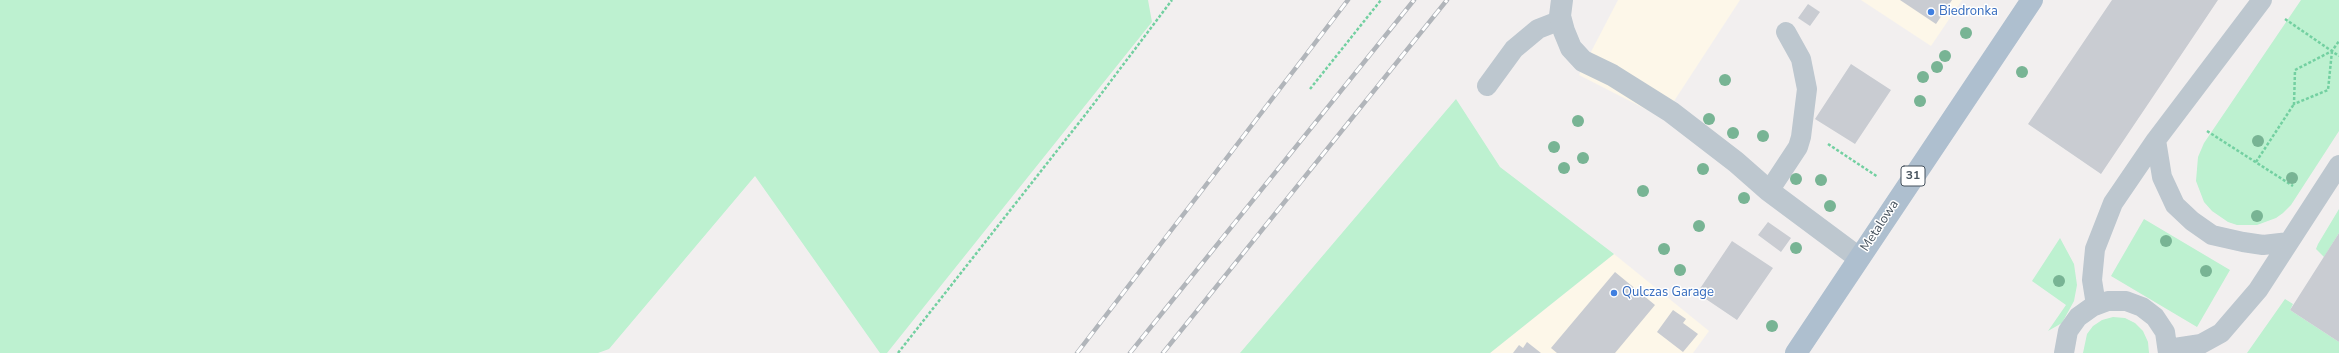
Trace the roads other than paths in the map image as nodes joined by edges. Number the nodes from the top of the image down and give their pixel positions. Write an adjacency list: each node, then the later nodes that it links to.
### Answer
1 (2032, 0): 10 (main road, Metalowa / 31)
2 (2262, 0): 6 (lane)
3 (1561, 10): 5 (lane); 8 (street)
4 (1786, 32): 8 (lane)
5 (1487, 86)
6 (2156, 140): 9 (lane); 11 (lane)
7 (2339, 165): 9 (lane)
8 (1769, 191): 10 (street)
9 (2289, 242): 12 (lane)
10 (1859, 258): 13 (main road, Metalowa / 31)
11 (2096, 305): 12 (lane); 14 (lane)
12 (2168, 351)
13 (1796, 353)
14 (2064, 353)

